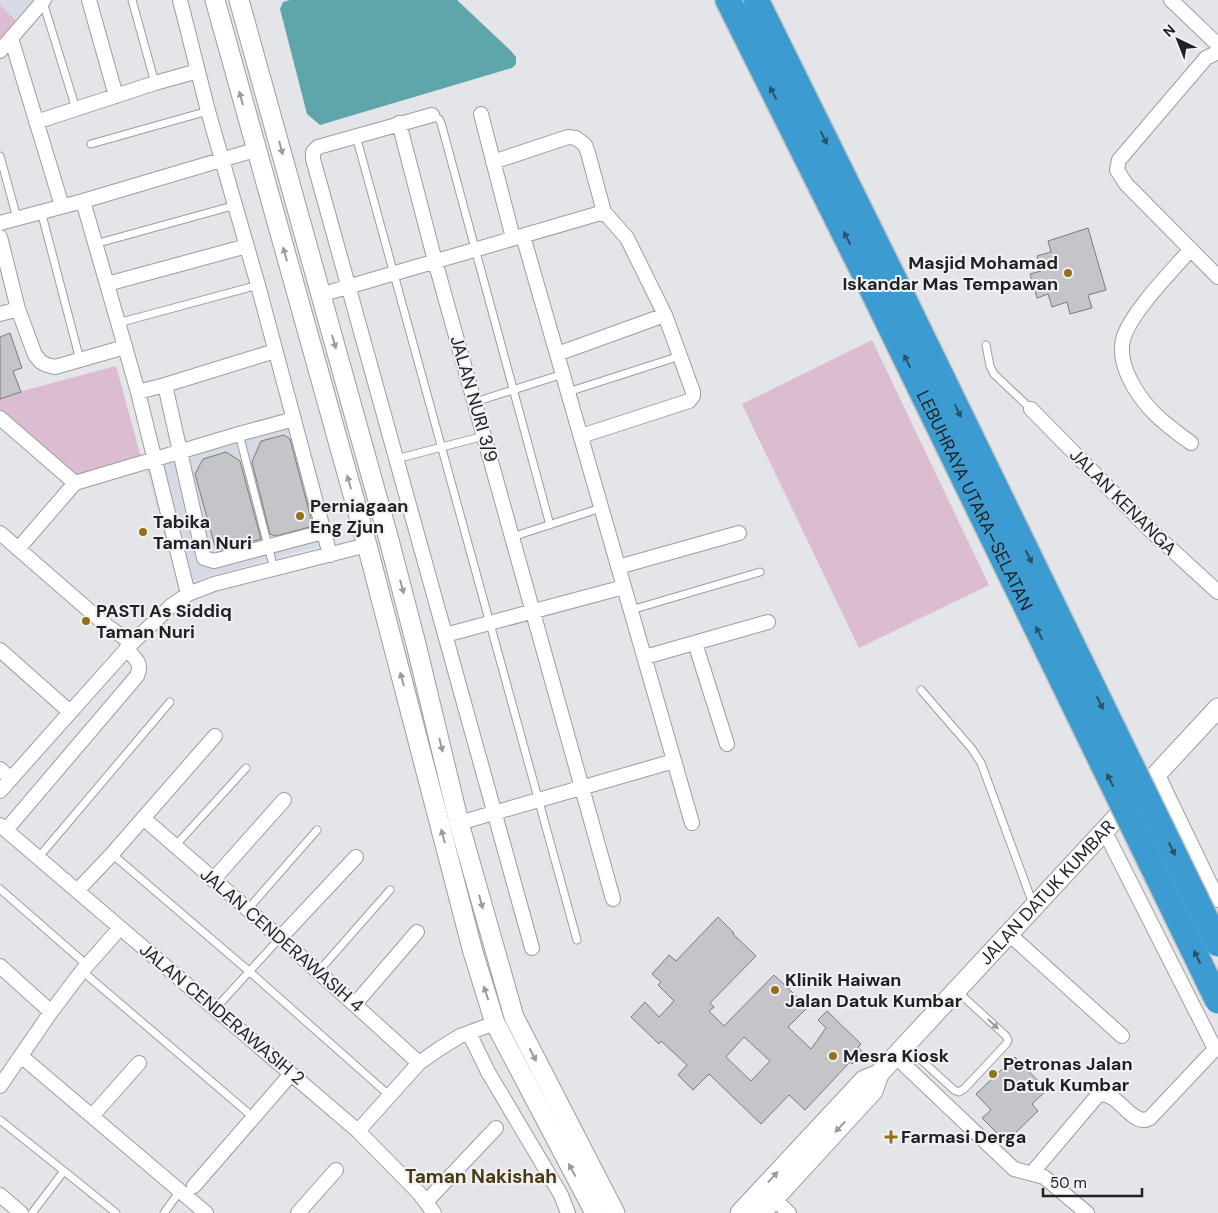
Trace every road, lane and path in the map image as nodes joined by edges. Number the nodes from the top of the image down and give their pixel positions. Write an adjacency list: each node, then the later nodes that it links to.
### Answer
1 (89, 0): 16 (street)
2 (132, 0): 15 (lane)
3 (180, 0): 14 (street)
4 (214, 0): 25 (main road, one-way to 4)
5 (239, 0): 50 (main road, one-way to 50)
6 (728, 0): 45 (highway, LEBUHRAYA UTARA–SELATAN, one-way to 6)
7 (756, 0): 45 (highway, LEBUHRAYA UTARA–SELATAN, one-way to 45)
8 (1171, 0): 11 (street)
9 (44, 1): 10 (street); 17 (lane)
10 (11, 38): 12 (street); 21 (street)
11 (1218, 45)
12 (0, 51)
13 (1218, 52): 40 (street)
14 (198, 71): 15 (street); 18 (street)
15 (155, 83): 16 (street)
16 (116, 96): 17 (street)
17 (76, 109): 21 (street)
18 (208, 111): 24 (lane); 27 (street)
19 (480, 114): 28 (street)
20 (432, 115): 22 (street); 41 (lane)
21 (36, 122): 31 (street)
22 (399, 124): 23 (street); 42 (street, JALAN NURI 3/9)
23 (356, 136): 44 (lane); 49 (street)
24 (91, 144)
25 (255, 150): 27 (street); 85 (main road, one-way to 25)
26 (0, 156): 34 (lane)
27 (222, 160): 29 (street); 30 (street)
28 (493, 162): 33 (street); 37 (street)
29 (83, 201): 31 (street); 38 (street)
30 (236, 205): 38 (lane); 39 (street)
31 (62, 206): 32 (street)
32 (41, 212): 34 (street); 60 (lane)
33 (604, 212): 37 (street); 53 (street)
34 (17, 218): 35 (street)
35 (0, 223)
36 (0, 237): 43 (street)
37 (518, 237): 41 (street); 58 (street)
38 (95, 244): 47 (street)
39 (247, 246): 47 (street); 48 (street)
40 (1191, 249): 46 (street); 73 (street)
41 (474, 250): 42 (street); 63 (lane)
42 (435, 261): 44 (street); 66 (street, JALAN NURI 3/9)
43 (4, 268): 51 (street)
44 (394, 273): 49 (street); 74 (lane)
45 (879, 277): 145 (highway, LEBUHRAYA UTARA–SELATAN, one-way to 145, bridge); 152 (highway, LEBUHRAYA UTARA–SELATAN, one-way to 45, bridge)
46 (1218, 277)
47 (107, 284): 54 (street)
48 (258, 285): 54 (lane); 57 (street)
49 (348, 286): 50 (street); 76 (street)
50 (320, 295): 123 (main road, one-way to 123)
51 (18, 309): 52 (street); 60 (street)
52 (0, 314)
53 (665, 315): 58 (street); 59 (street)
54 (118, 324): 56 (street)
55 (986, 345): 67 (lane)
56 (125, 348): 60 (street); 64 (street)
57 (275, 351): 62 (street); 69 (street)
58 (557, 354): 61 (street)
59 (680, 356): 65 (lane); 72 (street)
60 (80, 360)
61 (563, 374): 63 (lane); 65 (street)
62 (165, 385): 64 (street); 75 (street)
63 (513, 390): 66 (lane); 80 (lane)
64 (138, 392): 77 (street)
65 (568, 392): 72 (street)
66 (475, 402): 71 (street, JALAN NURI 3/9)
67 (1031, 409): 95 (street, JALAN KENANGA)
68 (0, 418): 78 (street)
69 (294, 419): 70 (street); 81 (street)
70 (239, 434): 75 (street); 86 (lane)
71 (484, 436): 74 (lane); 84 (street, JALAN NURI 3/9)
72 (581, 436): 79 (street)
73 (1191, 443)
74 (442, 447): 76 (lane); 100 (lane)
75 (179, 452): 77 (street); 87 (street)
76 (396, 458): 101 (street)
77 (154, 460): 78 (street); 89 (street)
78 (75, 483): 88 (street)
79 (601, 508): 80 (lane); 91 (street)
80 (550, 525): 84 (lane)
81 (323, 532): 86 (street); 90 (street)
82 (0, 533): 88 (street)
83 (739, 533): 91 (street)
84 (512, 536): 98 (street, JALAN NURI 3/9)
85 (367, 545): 90 (street); 156 (main road, one-way to 85)
86 (268, 546): 87 (street); 92 (lane)
87 (201, 548): 89 (street)
88 (18, 549): 103 (street)
89 (178, 553): 96 (street)
90 (330, 555): 92 (street)
91 (618, 567): 94 (street)
92 (274, 569): 96 (street)
93 (760, 572): 97 (lane)
94 (624, 588): 97 (street); 98 (street)
95 (1218, 592)
96 (188, 594): 103 (street)
97 (631, 610): 105 (street)
98 (533, 612): 100 (street); 117 (street, JALAN NURI 3/9)
99 (768, 622): 102 (street)
100 (490, 624): 101 (street); 120 (lane)
101 (445, 635): 121 (street)
102 (695, 642): 105 (street); 111 (street)
103 (129, 646): 109 (street); 125 (street)
104 (0, 650): 109 (street)
105 (644, 657): 112 (street)
106 (921, 690): 138 (lane)
107 (170, 702): 130 (lane)
108 (1218, 708): 115 (main road, JALAN DATUK KUMBAR)
109 (70, 712): 116 (street)
110 (215, 736): 122 (street)
111 (727, 744)
112 (674, 760): 117 (street); 124 (street)
113 (246, 768): 128 (lane)
114 (0, 770): 116 (street)
115 (1157, 773): 127 (main road, JALAN DATUK KUMBAR); 137 (street)
116 (11, 779): 118 (street)
117 (582, 787): 120 (street); 136 (street, JALAN NURI 3/9)
118 (0, 791)
119 (284, 800): 132 (street)
120 (539, 800): 121 (street); 144 (lane)
121 (494, 812): 123 (street); 146 (street)
122 (143, 818): 128 (street, JALAN CENDERAWASIH 4); 129 (street)
123 (459, 823): 188 (main road, one-way to 188)
124 (692, 823)
125 (3, 828): 130 (street, JALAN CENDERAWASIH 2)
126 (317, 830): 139 (lane)
127 (1104, 830): 138 (main road, JALAN DATUK KUMBAR); 174 (street)
128 (175, 846): 132 (street, JALAN CENDERAWASIH 4)
129 (112, 854): 135 (street); 149 (lane)
130 (38, 858): 135 (street, JALAN CENDERAWASIH 2)
131 (356, 858): 143 (street)
132 (213, 880): 139 (street, JALAN CENDERAWASIH 4)
133 (0, 889): 148 (lane)
134 (390, 890): 150 (lane)
135 (77, 891): 140 (street, JALAN CENDERAWASIH 2)
136 (613, 899)
137 (1218, 900)
138 (1034, 906): 142 (main road, JALAN DATUK KUMBAR)
139 (248, 909): 143 (street, JALAN CENDERAWASIH 4)
140 (120, 928): 148 (street); 154 (street, JALAN CENDERAWASIH 2)
141 (416, 932): 153 (street)
142 (1008, 934): 151 (main road, JALAN DATUK KUMBAR); 158 (street)
143 (279, 939): 149 (lane); 150 (street, JALAN CENDERAWASIH 4)
144 (577, 940)
145 (1218, 944)
146 (532, 948)
147 (0, 966): 155 (street)
148 (85, 968): 155 (street); 168 (lane)
149 (250, 972): 154 (lane); 166 (lane)
150 (318, 972): 153 (street, JALAN CENDERAWASIH 4)
151 (957, 991): 159 (main road, JALAN DATUK KUMBAR); 159 (lane, one-way to 159)
152 (1218, 1001)
153 (355, 1004): 161 (street, JALAN CENDERAWASIH 4)
154 (215, 1009): 163 (street, JALAN CENDERAWASIH 2)
155 (51, 1012): 160 (street)
156 (496, 1023): 157 (street); 187 (main road, one-way to 156)
157 (469, 1033): 161 (street); 186 (street)
158 (1122, 1036)
159 (900, 1051): 164 (main road, JALAN DATUK KUMBAR); 174 (street)
160 (21, 1056): 165 (street); 167 (street)
161 (420, 1062): 166 (street)
162 (139, 1063): 167 (street)
163 (291, 1074): 168 (street); 171 (street, JALAN CENDERAWASIH 2)
164 (871, 1077): 178 (main road, JALAN DATUK KUMBAR, one-way to 178); 189 (main road, JALAN DATUK KUMBAR, one-way to 164)
165 (0, 1086)
166 (390, 1096): 171 (street)
167 (92, 1116): 176 (street)
168 (253, 1117): 175 (street)
169 (0, 1120): 173 (lane)
170 (496, 1128): 179 (street)
171 (358, 1131): 179 (street, JALAN CENDERAWASIH 2)
172 (336, 1170): 185 (street)
173 (64, 1172): 181 (lane); 182 (lane)
174 (1032, 1173): 192 (street)
175 (194, 1186)
176 (180, 1191): 183 (lane); 184 (street)
177 (0, 1195): 180 (street)
178 (774, 1199): 190 (main road, JALAN DATUK KUMBAR); 191 (street)
179 (430, 1208)
180 (21, 1213)
181 (32, 1213)
182 (116, 1213)
183 (164, 1213)
184 (206, 1213)
185 (298, 1213)
186 (568, 1213)
187 (595, 1213)
188 (615, 1213)
189 (740, 1213)
190 (761, 1213)
191 (789, 1213)
192 (1087, 1213)

